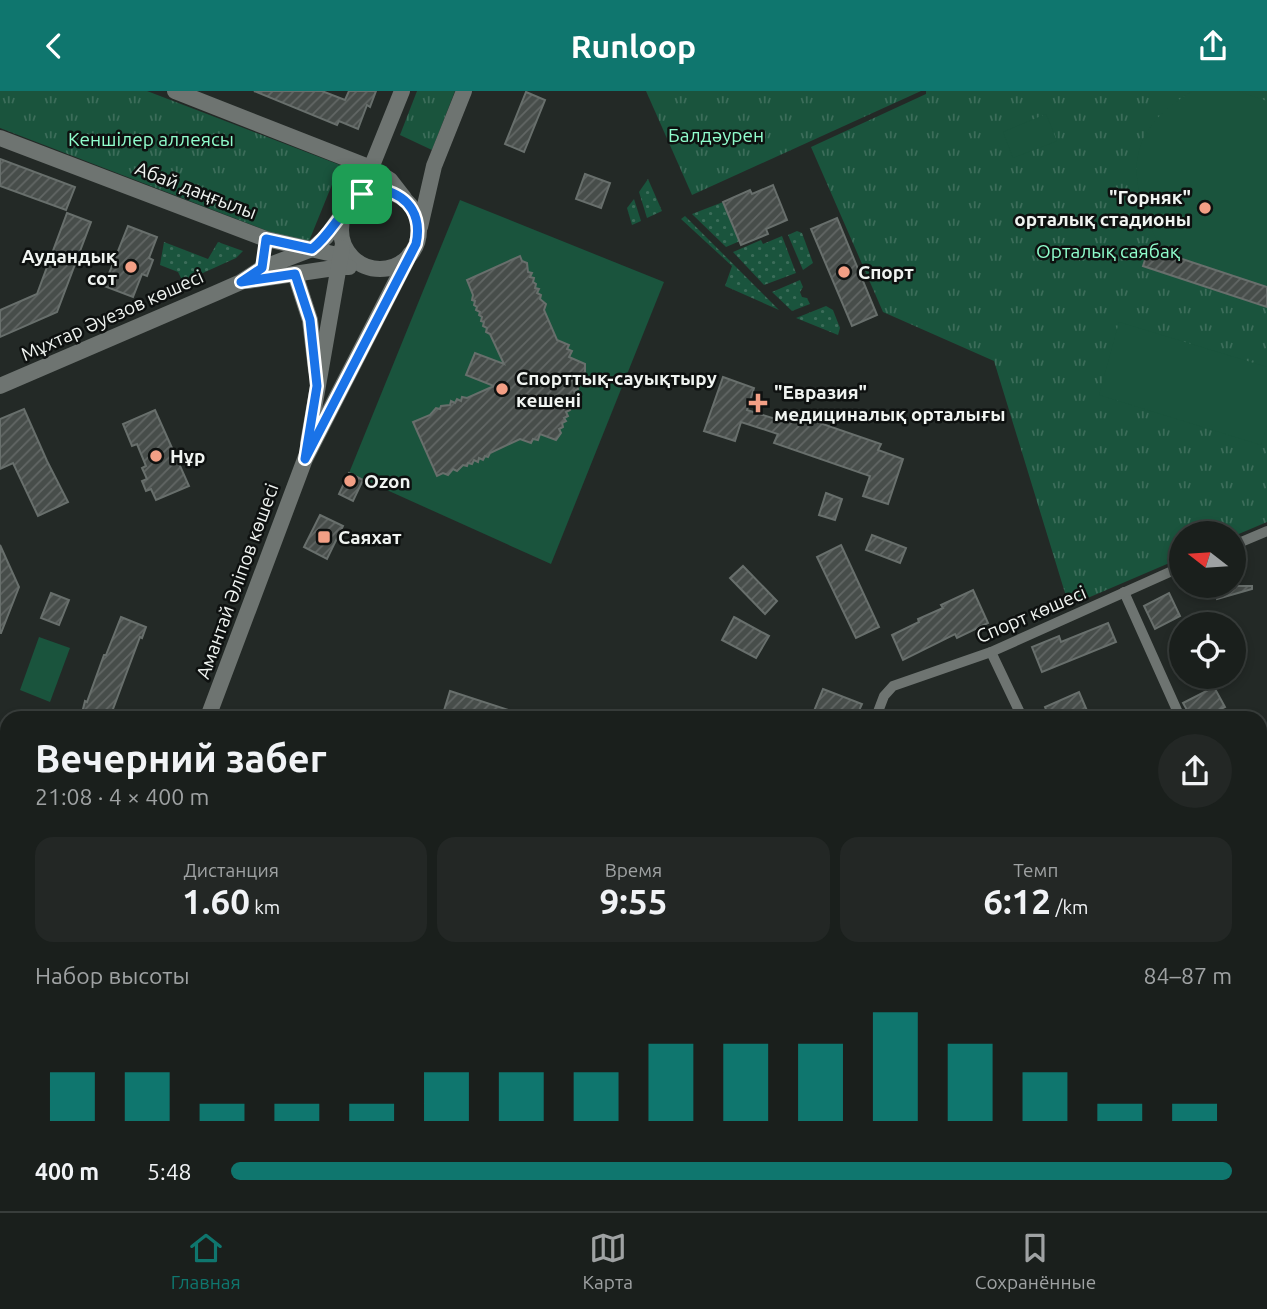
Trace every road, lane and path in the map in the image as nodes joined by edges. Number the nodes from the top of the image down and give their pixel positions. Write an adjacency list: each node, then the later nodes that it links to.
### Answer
1 (175, 91): 5 (main road)
2 (402, 91): 5 (main road, Мұхтар Әуезов көшесі)
3 (464, 91): 8 (main road)
4 (0, 138): 9 (main road, Абай даңғылы)
5 (371, 168): 6 (main road); 7 (main road, Мұхтар Әуезов көшесі)
6 (404, 198): 7 (main road); 8 (main road)
7 (349, 206): 10 (main road, Мұхтар Әуезов көшесі); 12 (main road)
8 (419, 232): 11 (main road)
9 (266, 239): 10 (main road, Абай даңғылы); 13 (main road)
10 (312, 249): 12 (main road, Абай даңғылы); 13 (main road, Мұхтар Әуезов көшесі)
11 (411, 254): 14 (main road); 19 (main road, Амантай Әліпов көшесі)
12 (342, 255): 14 (main road, Мұхтар Әуезов көшесі); 14 (main road); 15 (main road, Мұхтар Әуезов көшесі); 18 (main road, Амантай Әліпов көшесі)
13 (262, 268): 16 (main road, Мұхтар Әуезов көшесі)
14 (373, 269)
15 (295, 274): 16 (main road, Мұхтар Әуезов көшесі); 18 (main road)
16 (241, 282): 17 (main road, Мұхтар Әуезов көшесі)
17 (0, 386)
18 (317, 386): 19 (main road, Амантай Әліпов көшесі)
19 (305, 459): 25 (main road, Амантай Әліпов көшесі)
20 (1267, 531): 21 (street)
21 (1246, 540)
22 (1169, 573): 23 (street, Спорт көшесі)
23 (1124, 592): 24 (street, Спорт көшесі); 28 (street)
24 (991, 652): 26 (street, Спорт көшесі); 27 (street)
25 (210, 711)
26 (878, 711)
27 (1018, 711)
28 (1177, 711)

